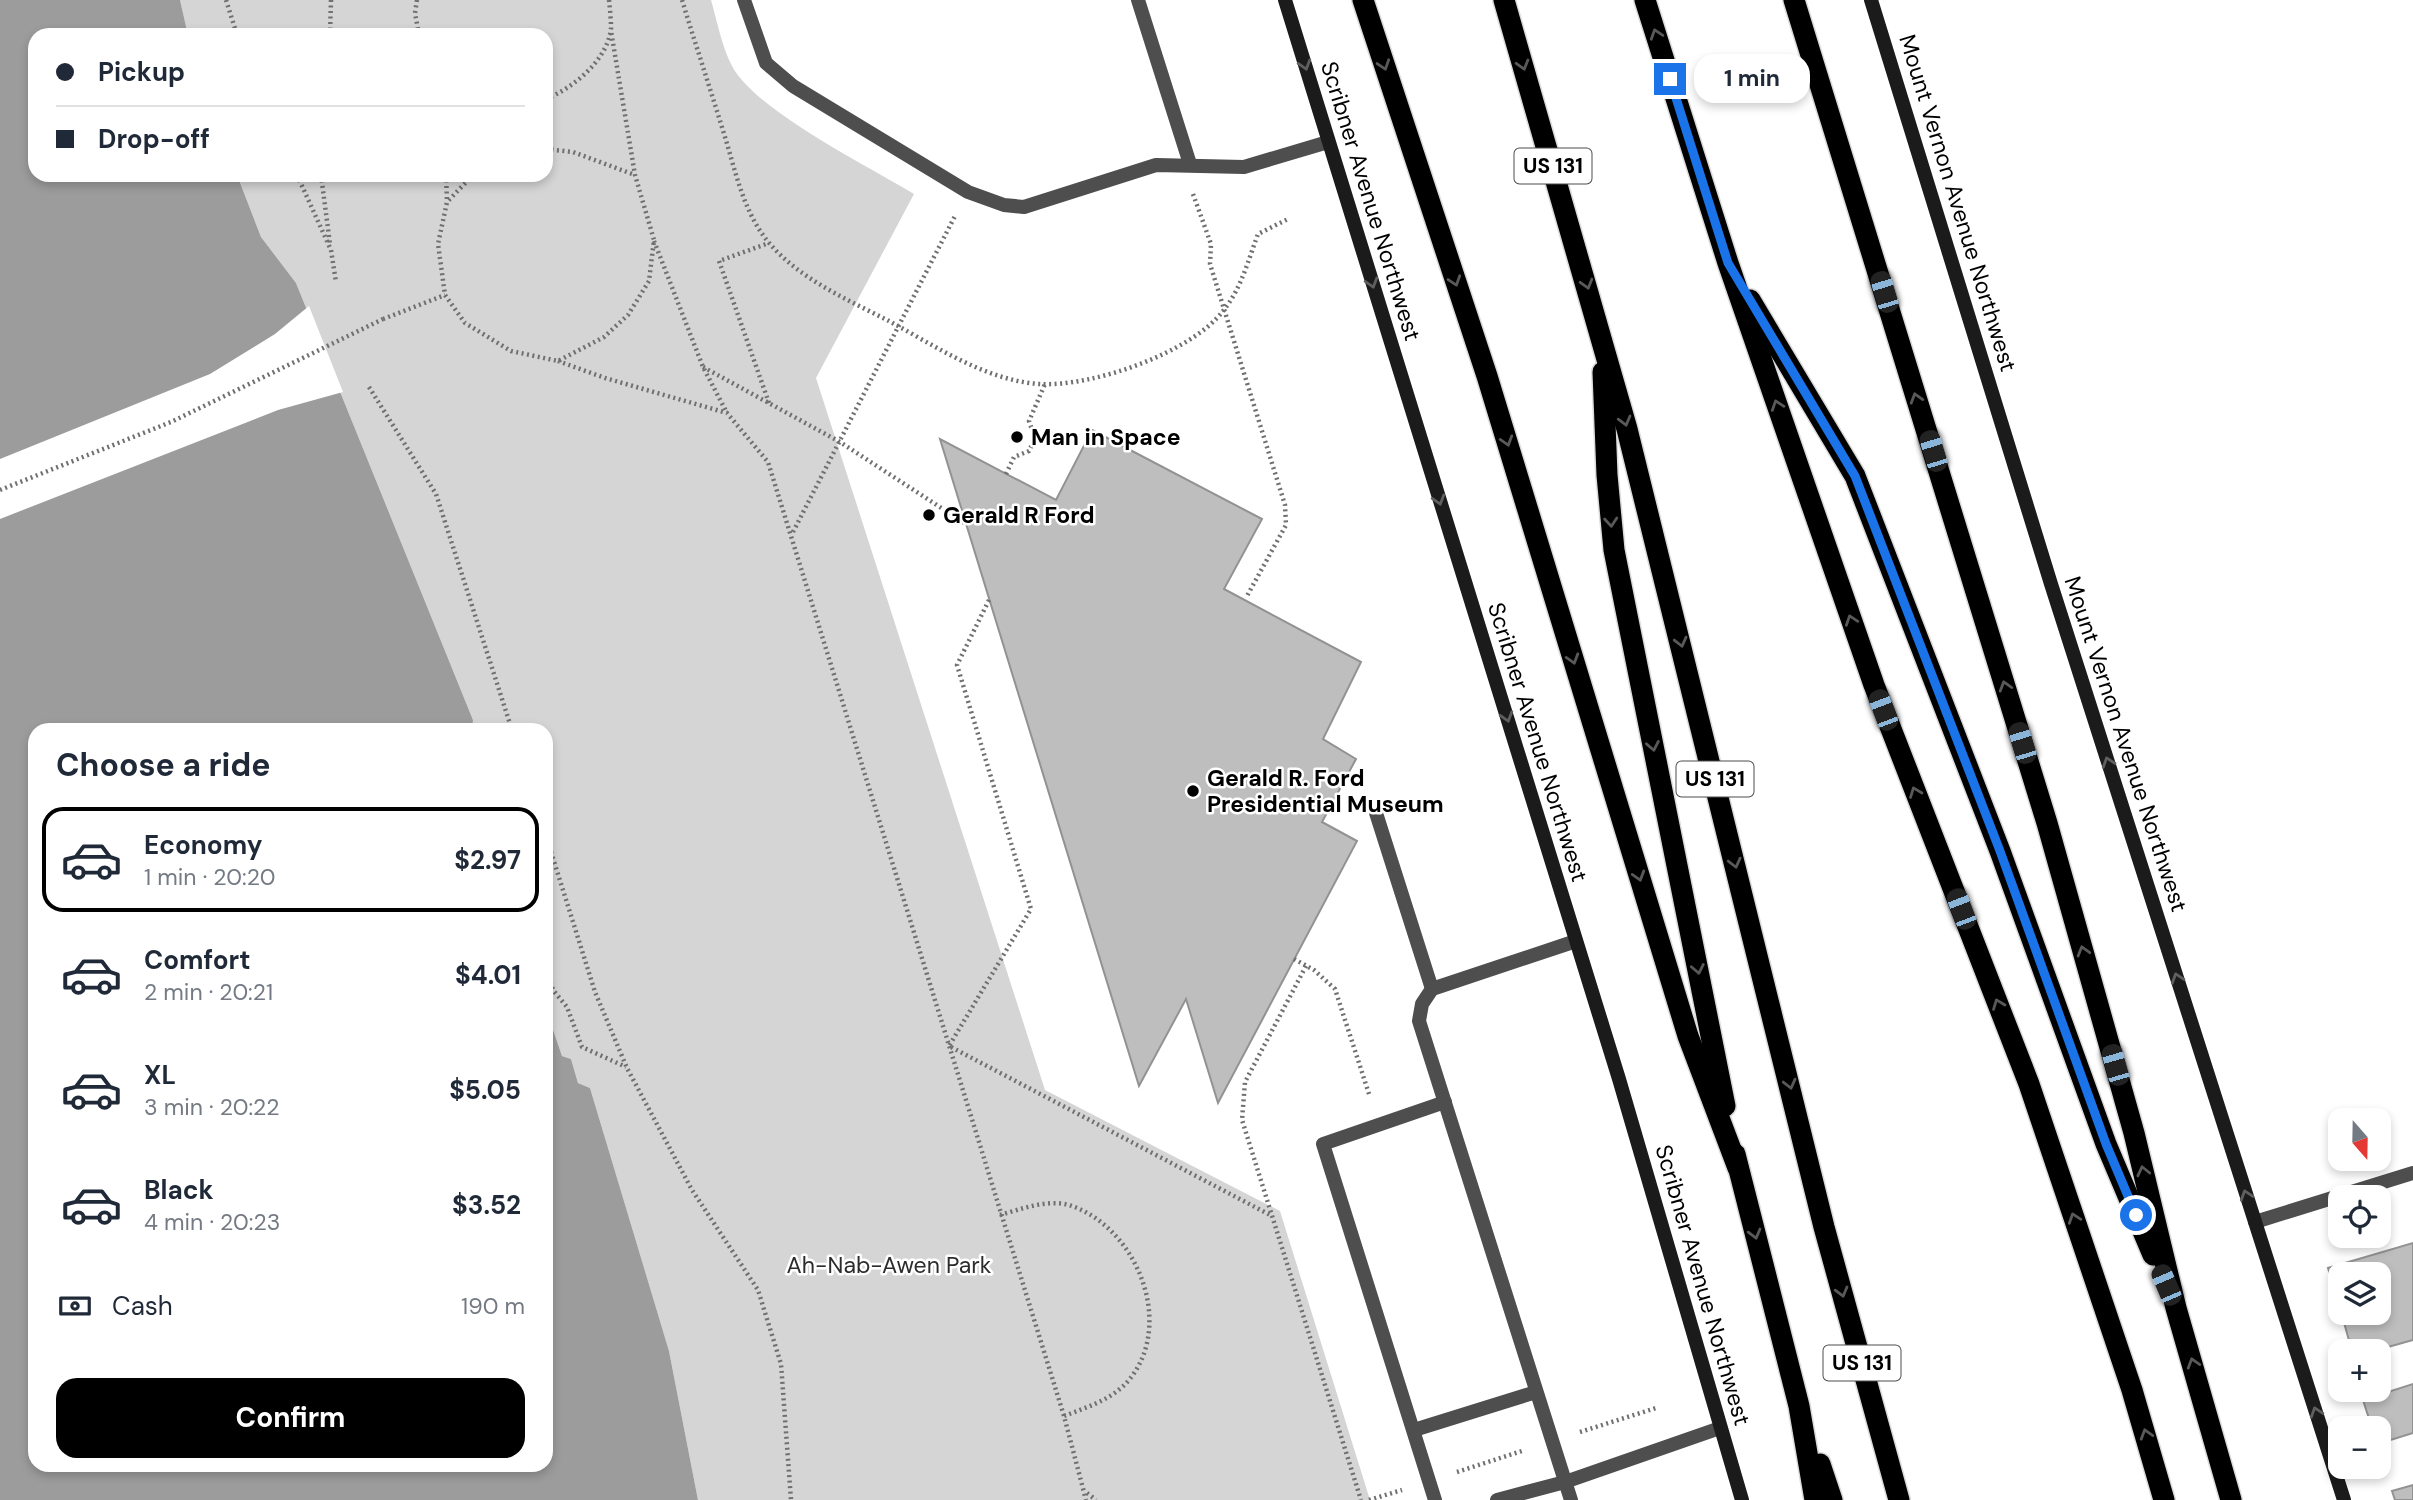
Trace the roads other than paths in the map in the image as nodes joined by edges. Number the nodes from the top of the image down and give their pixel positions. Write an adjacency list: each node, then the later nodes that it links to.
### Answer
1 (744, 0): 10 (street)
2 (1138, 0): 10 (street)
3 (1285, 0): 9 (street, Scribner Avenue Northwest, one-way to 9)
4 (1363, 0): 17 (highway, one-way to 17)
5 (1504, 0): 12 (highway, US 131, one-way to 12)
6 (1645, 0): 11 (highway, one-way to 6)
7 (1794, 0): 20 (highway, one-way to 7)
8 (1871, 0): 19 (street, Mount Vernon Avenue Northwest, one-way to 8)
9 (1328, 142): 10 (street); 14 (street, Scribner Avenue Northwest, one-way to 14)
10 (1187, 164)
11 (1728, 263): 20 (highway); 33 (highway, one-way to 11)
12 (1601, 332): 17 (highway, one-way to 17); 32 (highway, US 131, one-way to 32)
13 (1376, 813): 15 (street)
14 (1576, 941): 15 (street); 23 (street, Scribner Avenue Northwest)
15 (1432, 989): 16 (street)
16 (1445, 1102): 21 (street); 24 (street)
17 (1738, 1168): 22 (highway, one-way to 22)
18 (2413, 1173): 19 (street)
19 (2255, 1222): 35 (street, Mount Vernon Avenue Northwest, one-way to 19)
20 (2176, 1308): 34 (highway, one-way to 20)
21 (1536, 1392): 24 (street); 25 (street)
22 (1799, 1406): 30 (highway); 31 (highway)
23 (1720, 1428): 25 (street); 29 (street, Scribner Avenue Northwest)
24 (1414, 1430): 26 (street)
25 (1565, 1482): 27 (street); 28 (street)
26 (1435, 1500)
27 (1497, 1500)
28 (1571, 1500)
29 (1742, 1500)
30 (1815, 1500)
31 (1832, 1500)
32 (1899, 1500)
33 (2164, 1500)
34 (2231, 1500)
35 (2344, 1500)

